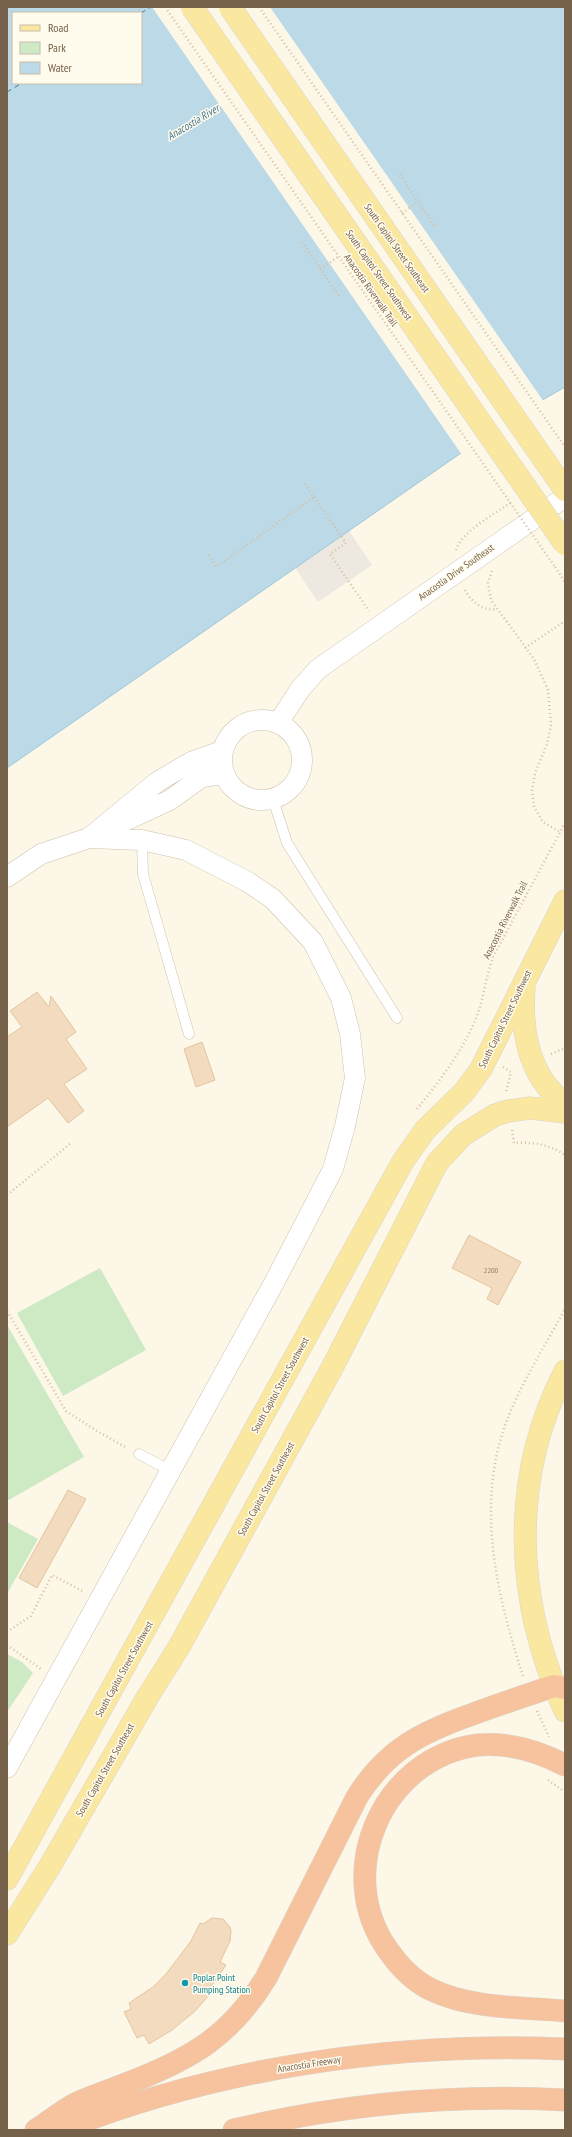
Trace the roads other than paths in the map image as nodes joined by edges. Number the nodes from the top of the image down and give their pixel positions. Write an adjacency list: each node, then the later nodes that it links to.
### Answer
1 (192, 7): 5 (main road, South Capitol Street Southwest, bridge)
2 (230, 7): 3 (main road, South Capitol Street Southeast, bridge)
3 (565, 490)
4 (565, 497): 6 (street, Anacostia Drive Southeast)
5 (565, 544)
6 (278, 722): 7 (street); 9 (street)
7 (222, 751): 8 (street); 10 (street)
8 (223, 774): 9 (street); 10 (street)
9 (273, 799): 15 (lane)
10 (89, 838): 11 (street); 12 (street)
11 (142, 840): 16 (lane); 21 (street)
12 (7, 878)
13 (565, 901): 14 (main road, South Capitol Street Southwest)
14 (524, 982): 17 (main road); 26 (main road, South Capitol Street Southwest)
15 (397, 1018)
16 (189, 1034)
17 (565, 1104)
18 (565, 1112): 27 (main road, South Capitol Street Southeast)
19 (565, 1371): 22 (main road)
20 (138, 1454): 21 (lane)
21 (171, 1471): 25 (street)
22 (560, 1687): 23 (main road); 31 (highway)
23 (565, 1711)
24 (565, 1765): 28 (highway)
25 (7, 1768)
26 (7, 1879)
27 (7, 1934)
28 (565, 2011)
29 (565, 2049): 32 (highway, Anacostia Freeway)
30 (565, 2100): 33 (highway)
31 (36, 2130)
32 (60, 2130)
33 (234, 2130)

